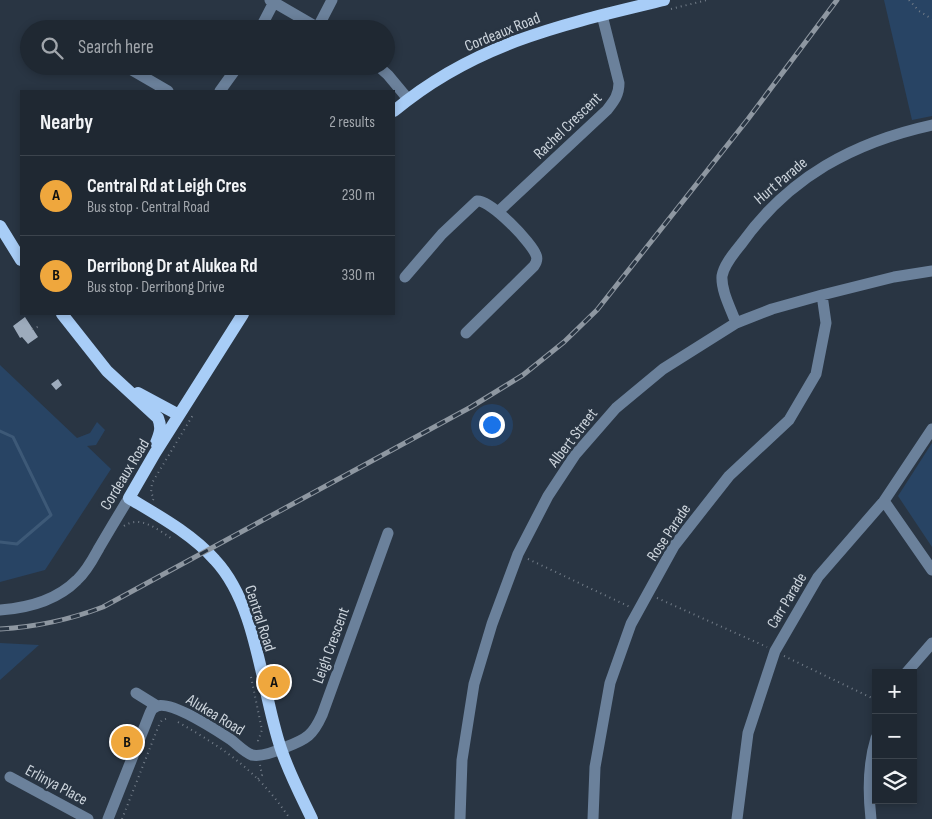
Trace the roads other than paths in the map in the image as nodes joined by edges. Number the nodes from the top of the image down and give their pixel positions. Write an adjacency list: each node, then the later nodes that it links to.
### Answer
1 (332, 0): 7 (street)
2 (664, 0): 4 (main road, Cordeaux Road)
3 (272, 1): 5 (street); 6 (street)
4 (602, 15): 14 (main road, Cordeaux Road); 17 (street, Rachel Crescent)
5 (264, 20)
6 (305, 20)
7 (323, 20)
8 (395, 74): 14 (street)
9 (140, 75): 12 (street)
10 (233, 75): 13 (street)
11 (388, 75): 14 (street)
12 (166, 90)
13 (221, 90)
14 (411, 97): 15 (main road, Cordeaux Road)
15 (395, 110)
16 (932, 125): 25 (street, Hurt Parade)
17 (499, 211): 21 (street); 26 (street)
18 (0, 226): 19 (main road)
19 (20, 258)
20 (932, 271): 22 (street, Albert Street)
21 (405, 277)
22 (822, 295): 25 (street, Albert Street); 47 (street, Rose Parade)
23 (63, 315): 27 (main road)
24 (242, 315): 28 (main road, Cordeaux Road)
25 (736, 323): 46 (street, Albert Street)
26 (466, 333)
27 (129, 390): 28 (main road); 30 (main road)
28 (179, 415): 30 (main road, Cordeaux Road)
29 (932, 429): 32 (street, Carr Parade)
30 (144, 473): 31 (main road, Cordeaux Road)
31 (129, 498): 35 (street, Cordeaux Road); 40 (main road, Central Road)
32 (884, 501): 34 (street); 48 (street, Carr Parade)
33 (388, 533): 40 (street, Leigh Crescent)
34 (932, 570)
35 (0, 610)
36 (932, 643): 37 (street)
37 (909, 669)
38 (136, 693): 39 (street, Alukea Road)
39 (157, 706): 40 (street, Alukea Road); 44 (street)
40 (281, 749): 45 (main road, Central Road)
41 (872, 750): 49 (street)
42 (10, 777): 43 (street, Erlinya Place)
43 (88, 819)
44 (108, 819)
45 (312, 819)
46 (460, 819)
47 (593, 819)
48 (737, 819)
49 (871, 819)

